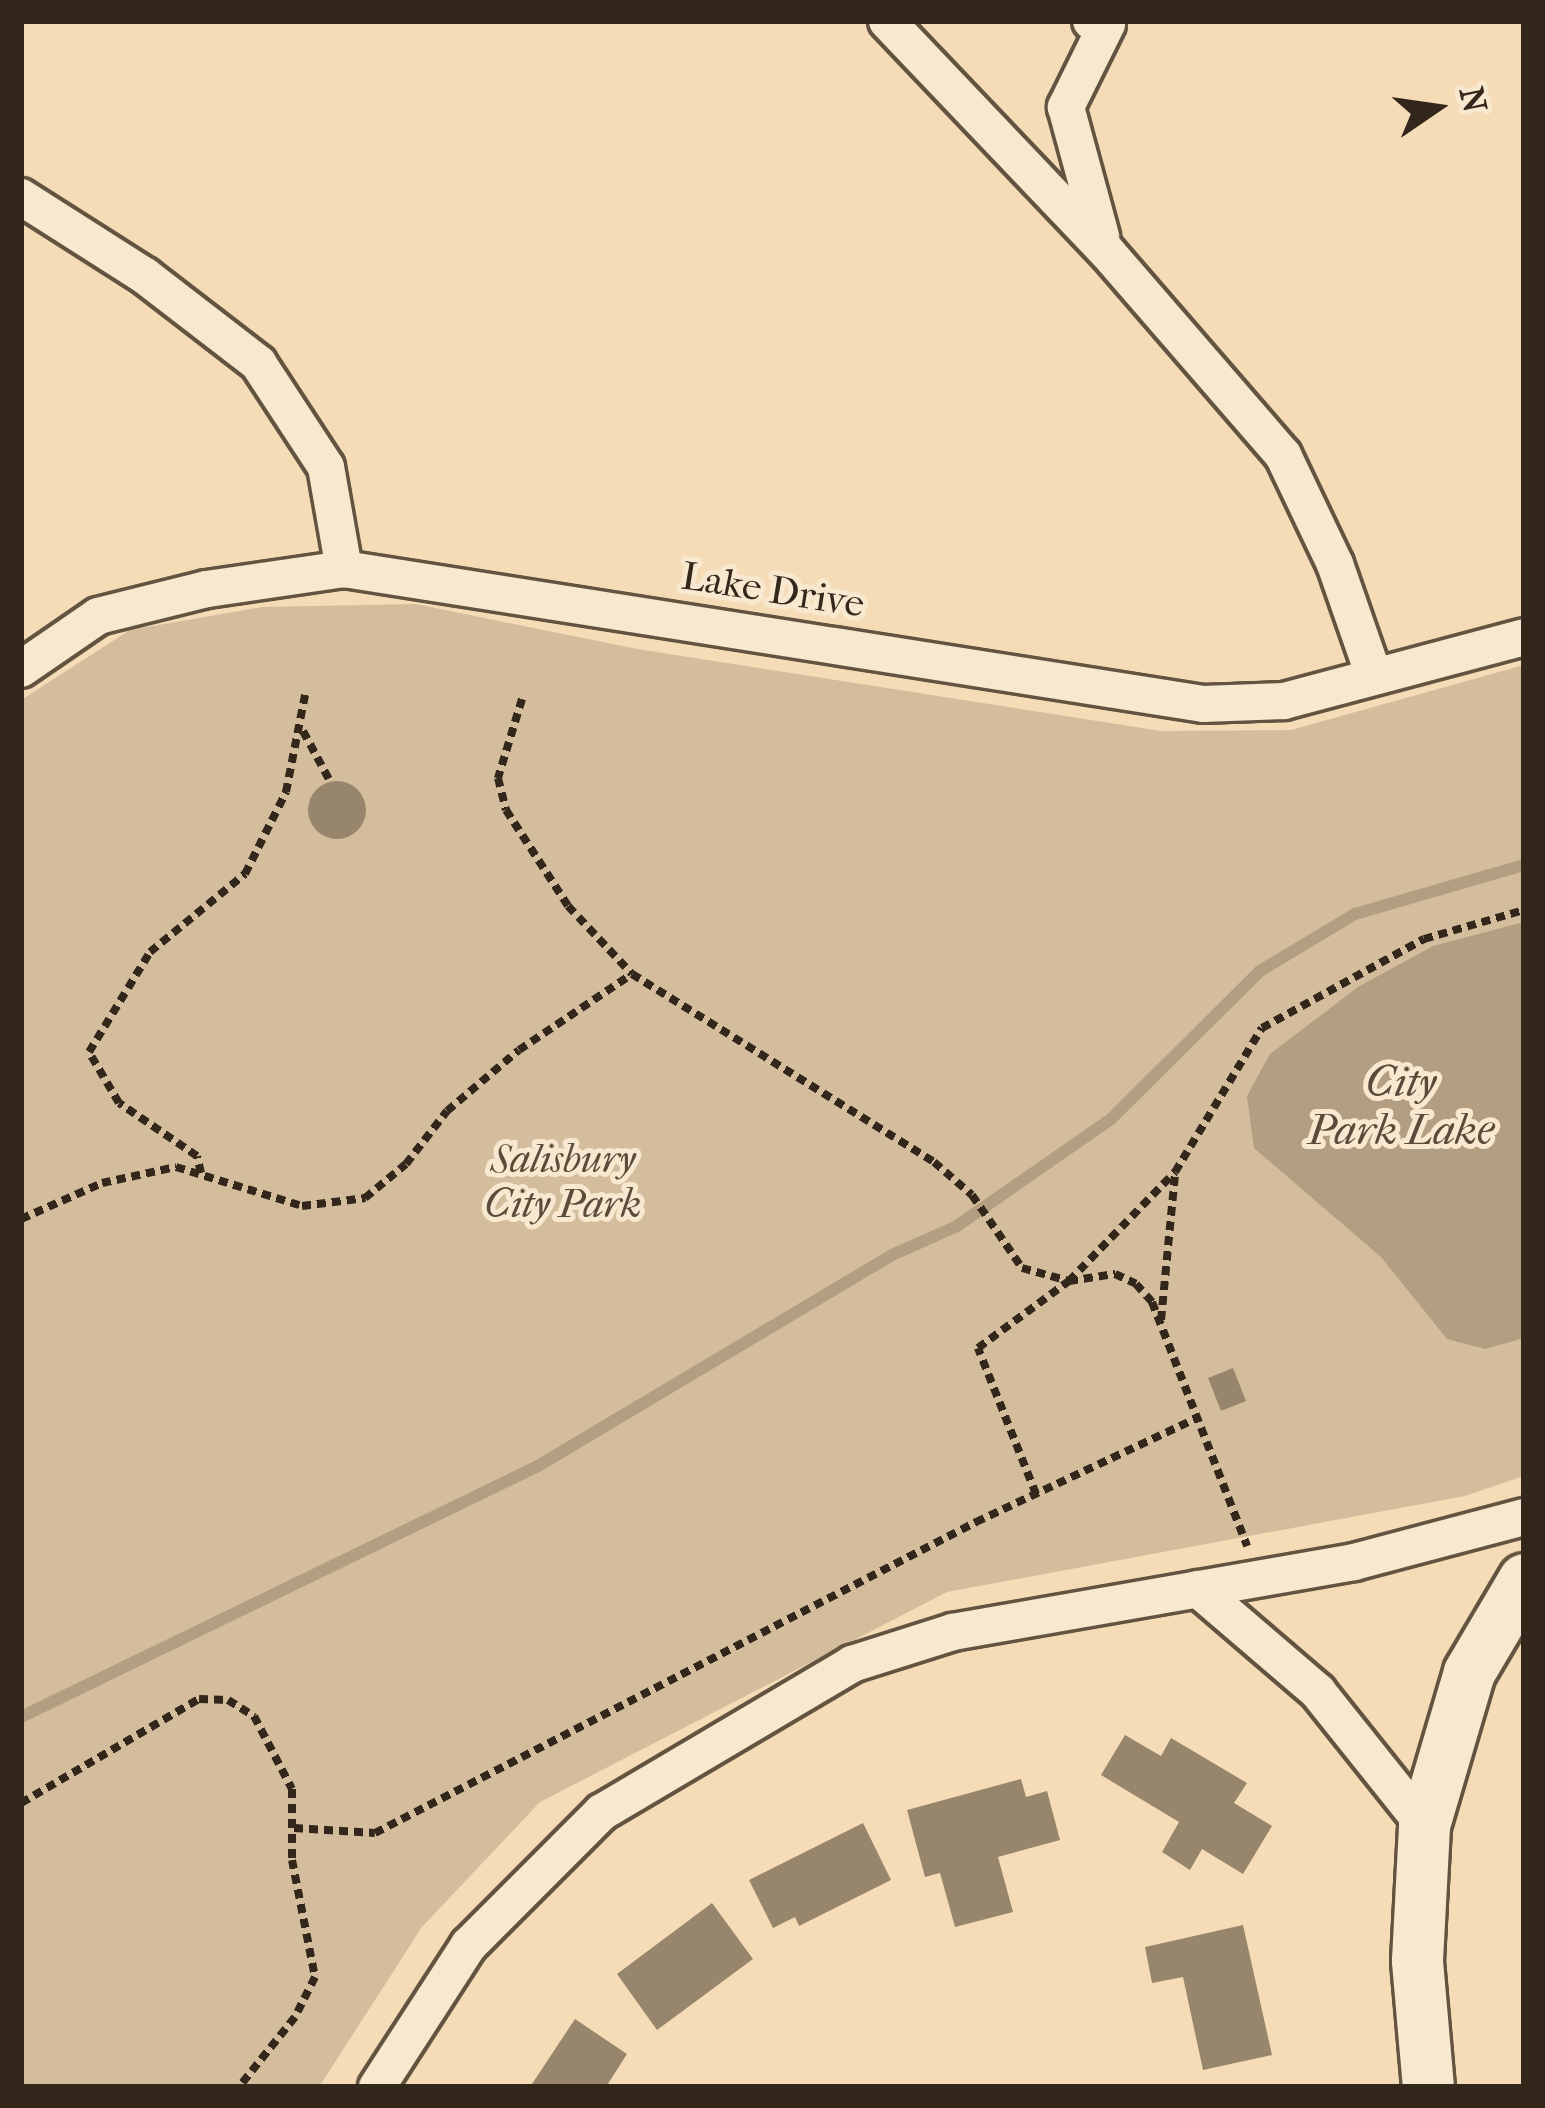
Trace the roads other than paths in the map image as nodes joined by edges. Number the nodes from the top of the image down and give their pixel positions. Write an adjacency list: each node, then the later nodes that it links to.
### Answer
1 (887, 21): 4 (street)
2 (1103, 22): 4 (street)
3 (21, 197): 5 (street)
4 (1108, 253): 8 (street)
5 (344, 569): 7 (street, Lake Drive); 8 (street, Lake Drive)
6 (1524, 638): 8 (street, Lake Drive)
7 (21, 669)
8 (1374, 676)
9 (1524, 1517): 11 (street)
10 (1524, 1579): 12 (street)
11 (1198, 1589): 12 (street); 13 (street)
12 (1424, 1825): 14 (street)
13 (377, 2087)
14 (1428, 2087)

